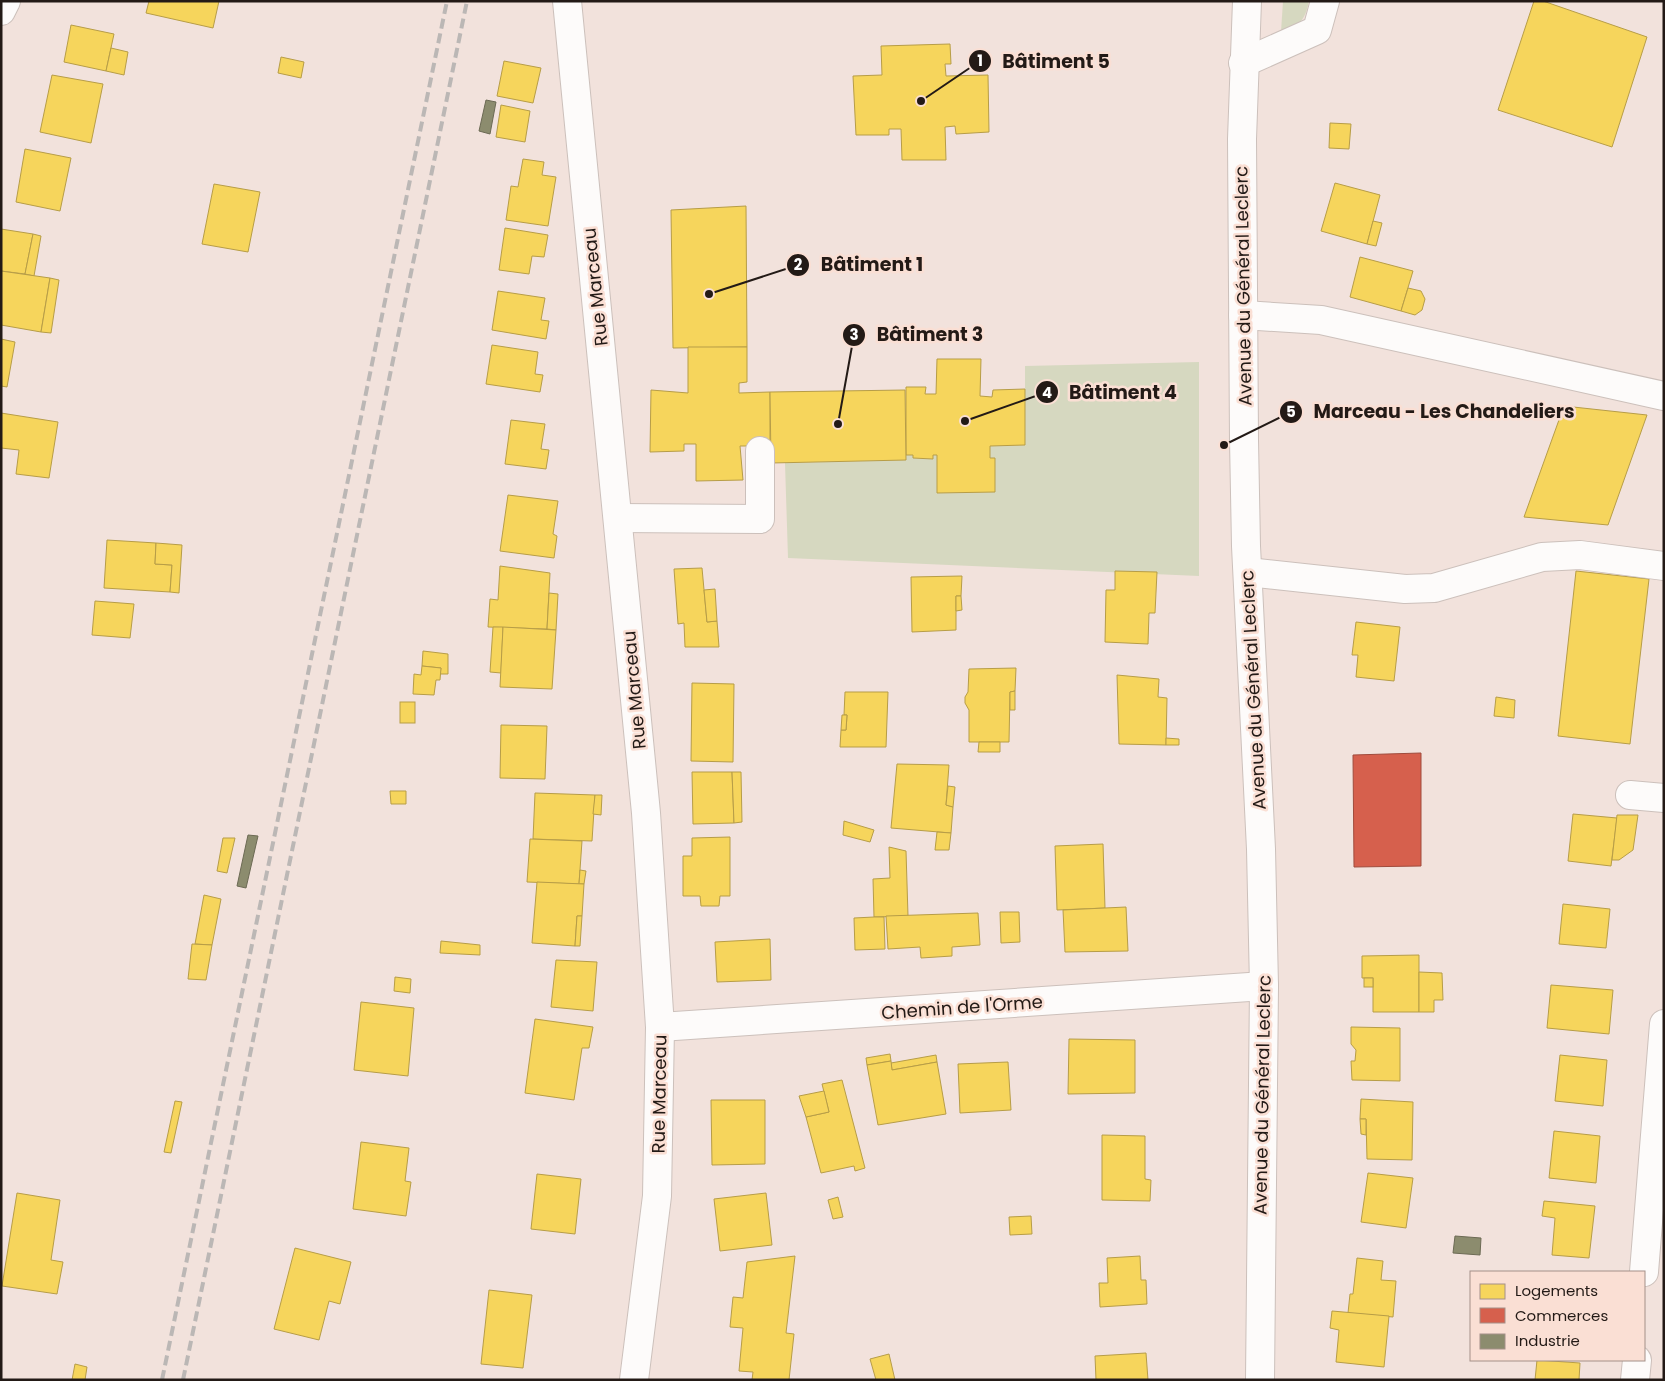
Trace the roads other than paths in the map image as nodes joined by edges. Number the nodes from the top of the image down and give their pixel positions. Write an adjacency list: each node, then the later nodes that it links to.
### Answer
1 (6, 1): 5 (street)
2 (567, 1): 10 (street, Rue Marceau)
3 (1247, 1): 6 (street, Avenue du Général Leclerc)
4 (1325, 1): 6 (street)
5 (1, 11)
6 (1243, 63): 7 (street, Avenue du Général Leclerc)
7 (1243, 315): 8 (street); 12 (street, Avenue du Général Leclerc)
8 (1664, 396)
9 (760, 451): 10 (street)
10 (618, 518): 17 (street, Rue Marceau)
11 (1664, 566): 12 (street)
12 (1248, 572): 15 (street, Avenue du Général Leclerc)
13 (1630, 795): 14 (street)
14 (1664, 798)
15 (1264, 986): 17 (street, Chemin de l'Orme); 21 (street, Avenue du Général Leclerc)
16 (1664, 1024): 18 (street)
17 (660, 1027): 20 (street, Rue Marceau)
18 (1644, 1271)
19 (1637, 1361): 22 (street)
20 (634, 1380)
21 (1260, 1380)
22 (1635, 1380)

